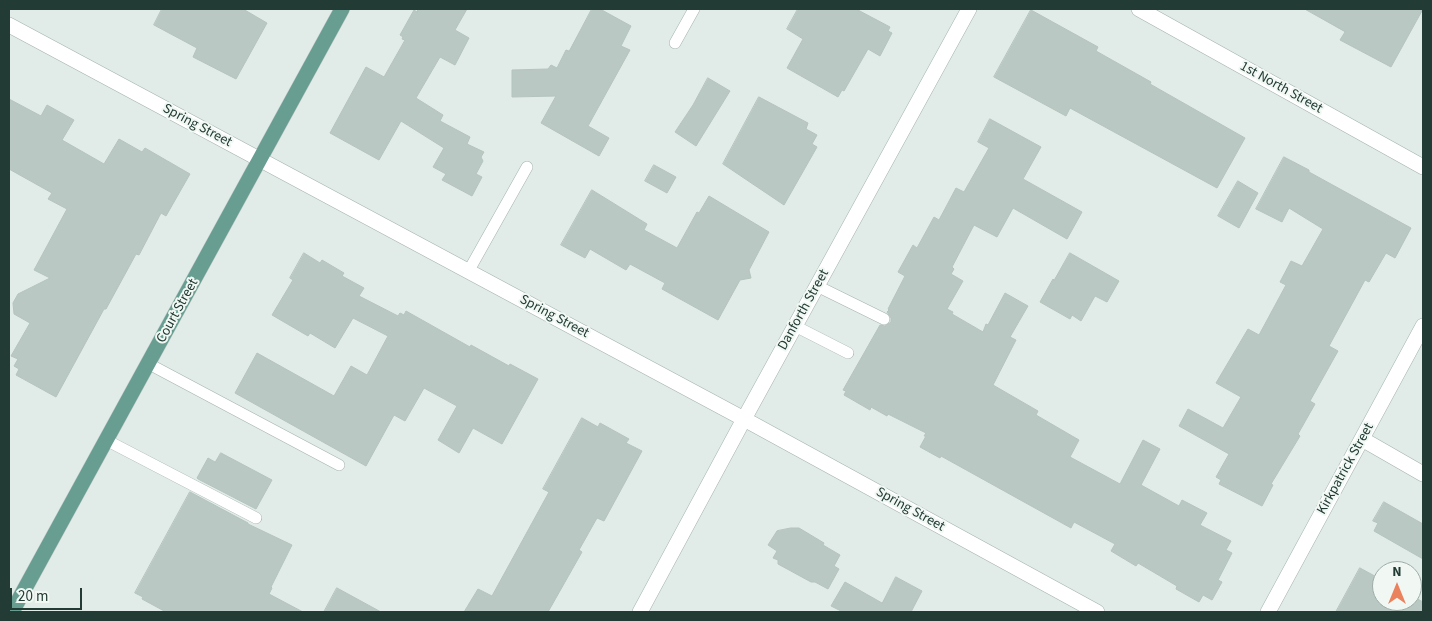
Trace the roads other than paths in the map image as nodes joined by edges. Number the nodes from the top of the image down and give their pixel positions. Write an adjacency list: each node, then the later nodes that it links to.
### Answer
1 (342, 9): 7 (main road, Court Street)
2 (694, 9): 6 (lane)
3 (969, 9): 11 (street, Danforth Street)
4 (1139, 9): 9 (street, 1st North Street)
5 (9, 25): 7 (street, Spring Street)
6 (675, 43)
7 (260, 160): 10 (street, Spring Street); 16 (main road, Court Street)
8 (527, 167): 10 (lane)
9 (1423, 167)
10 (468, 272): 17 (street, Spring Street)
11 (817, 286): 12 (lane); 13 (street, Danforth Street)
12 (884, 319)
13 (795, 326): 15 (lane); 17 (street, Danforth Street)
14 (1423, 326): 18 (street, Kirkpatrick Street)
15 (848, 353)
16 (149, 364): 19 (main road, Court Street); 20 (lane)
17 (744, 419): 24 (street, Danforth Street); 25 (street, Spring Street)
18 (1362, 439): 21 (street); 26 (street, Kirkpatrick Street)
19 (106, 440): 22 (lane); 23 (main road, Court Street)
20 (339, 465)
21 (1423, 474)
22 (256, 518)
23 (12, 612)
24 (640, 612)
25 (1097, 612)
26 (1268, 612)

